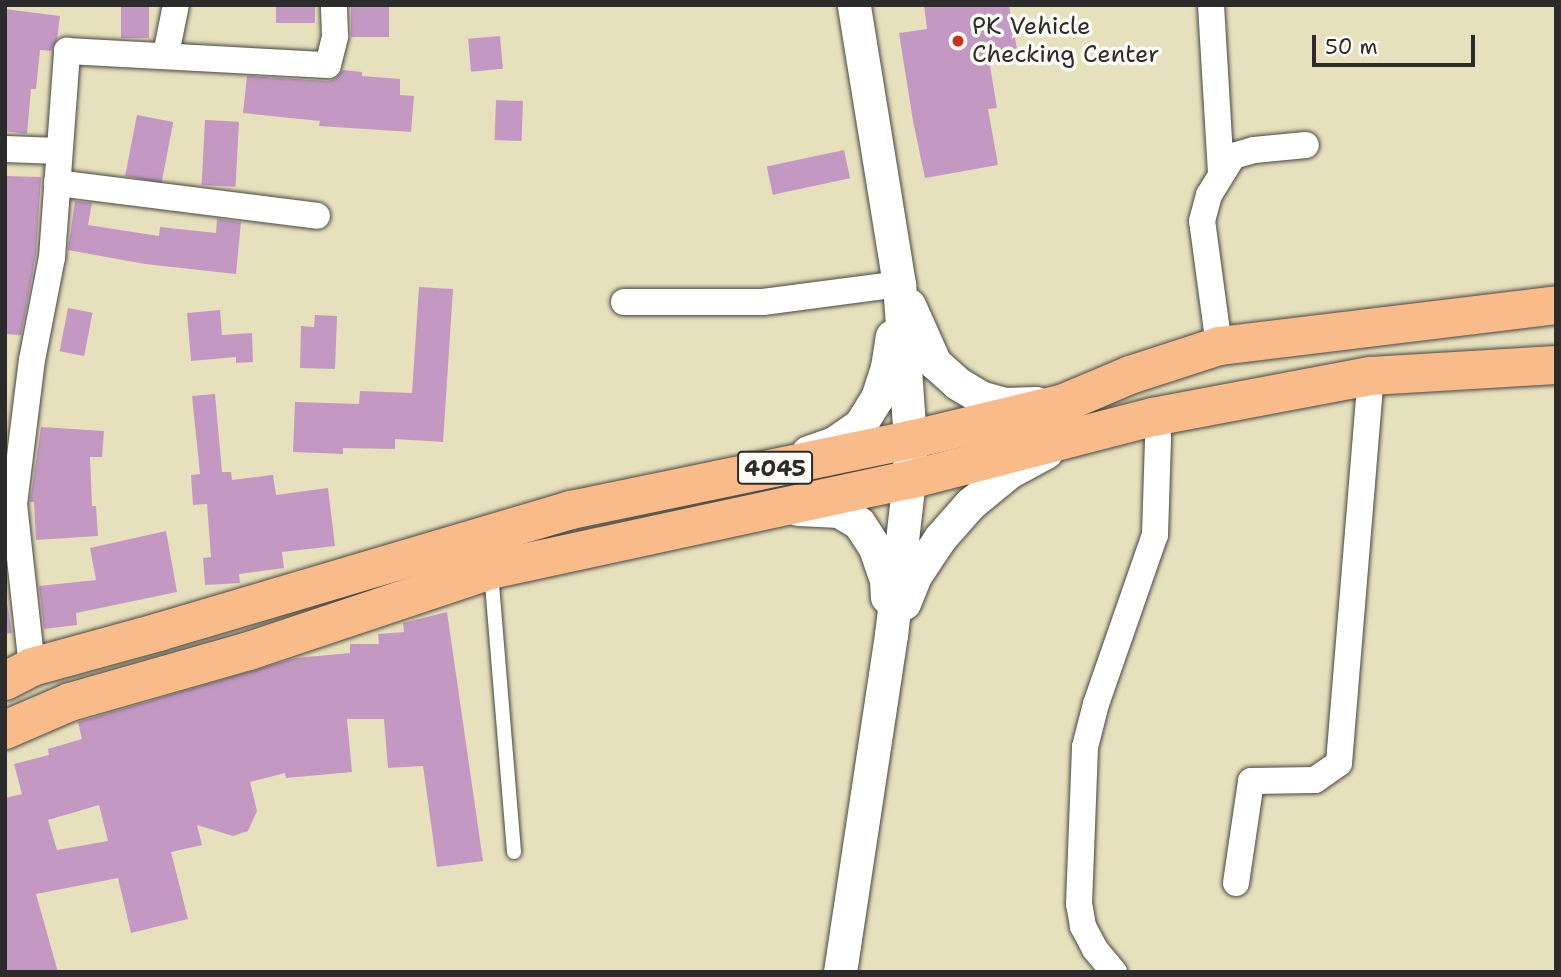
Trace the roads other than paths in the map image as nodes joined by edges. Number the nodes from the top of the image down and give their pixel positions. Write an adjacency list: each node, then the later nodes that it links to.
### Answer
1 (176, 5): 5 (street)
2 (334, 5): 5 (street)
3 (854, 5): 12 (street)
4 (1211, 5): 9 (street)
5 (166, 54): 8 (street)
6 (1306, 145): 9 (street)
7 (5, 149): 8 (street)
8 (59, 151): 10 (street)
9 (1221, 172): 15 (street)
10 (57, 183): 11 (street); 23 (street)
11 (317, 216)
12 (899, 284): 13 (street); 19 (street); 20 (street); 21 (street)
13 (624, 302)
14 (1556, 305): 15 (main road, 4045)
15 (1219, 345): 19 (main road, 4045)
16 (1556, 365): 17 (main road, 4045)
17 (1371, 376): 18 (main road, 4045); 30 (street)
18 (1153, 417): 19 (main road, 4045); 32 (street)
19 (1068, 420): 20 (main road, 4045); 22 (main road, 4045); 26 (street)
20 (910, 440): 21 (main road, 4045); 22 (street)
21 (739, 475): 27 (main road, 4045)
22 (909, 480): 24 (main road, 4045); 26 (street)
23 (10, 502): 27 (street)
24 (773, 509): 25 (main road, 4045); 26 (street)
25 (491, 570): 28 (main road, 4045); 29 (lane)
26 (891, 635): 31 (street)
27 (18, 674)
28 (5, 730)
29 (514, 852)
30 (1236, 883)
31 (840, 972)
32 (1114, 972)

